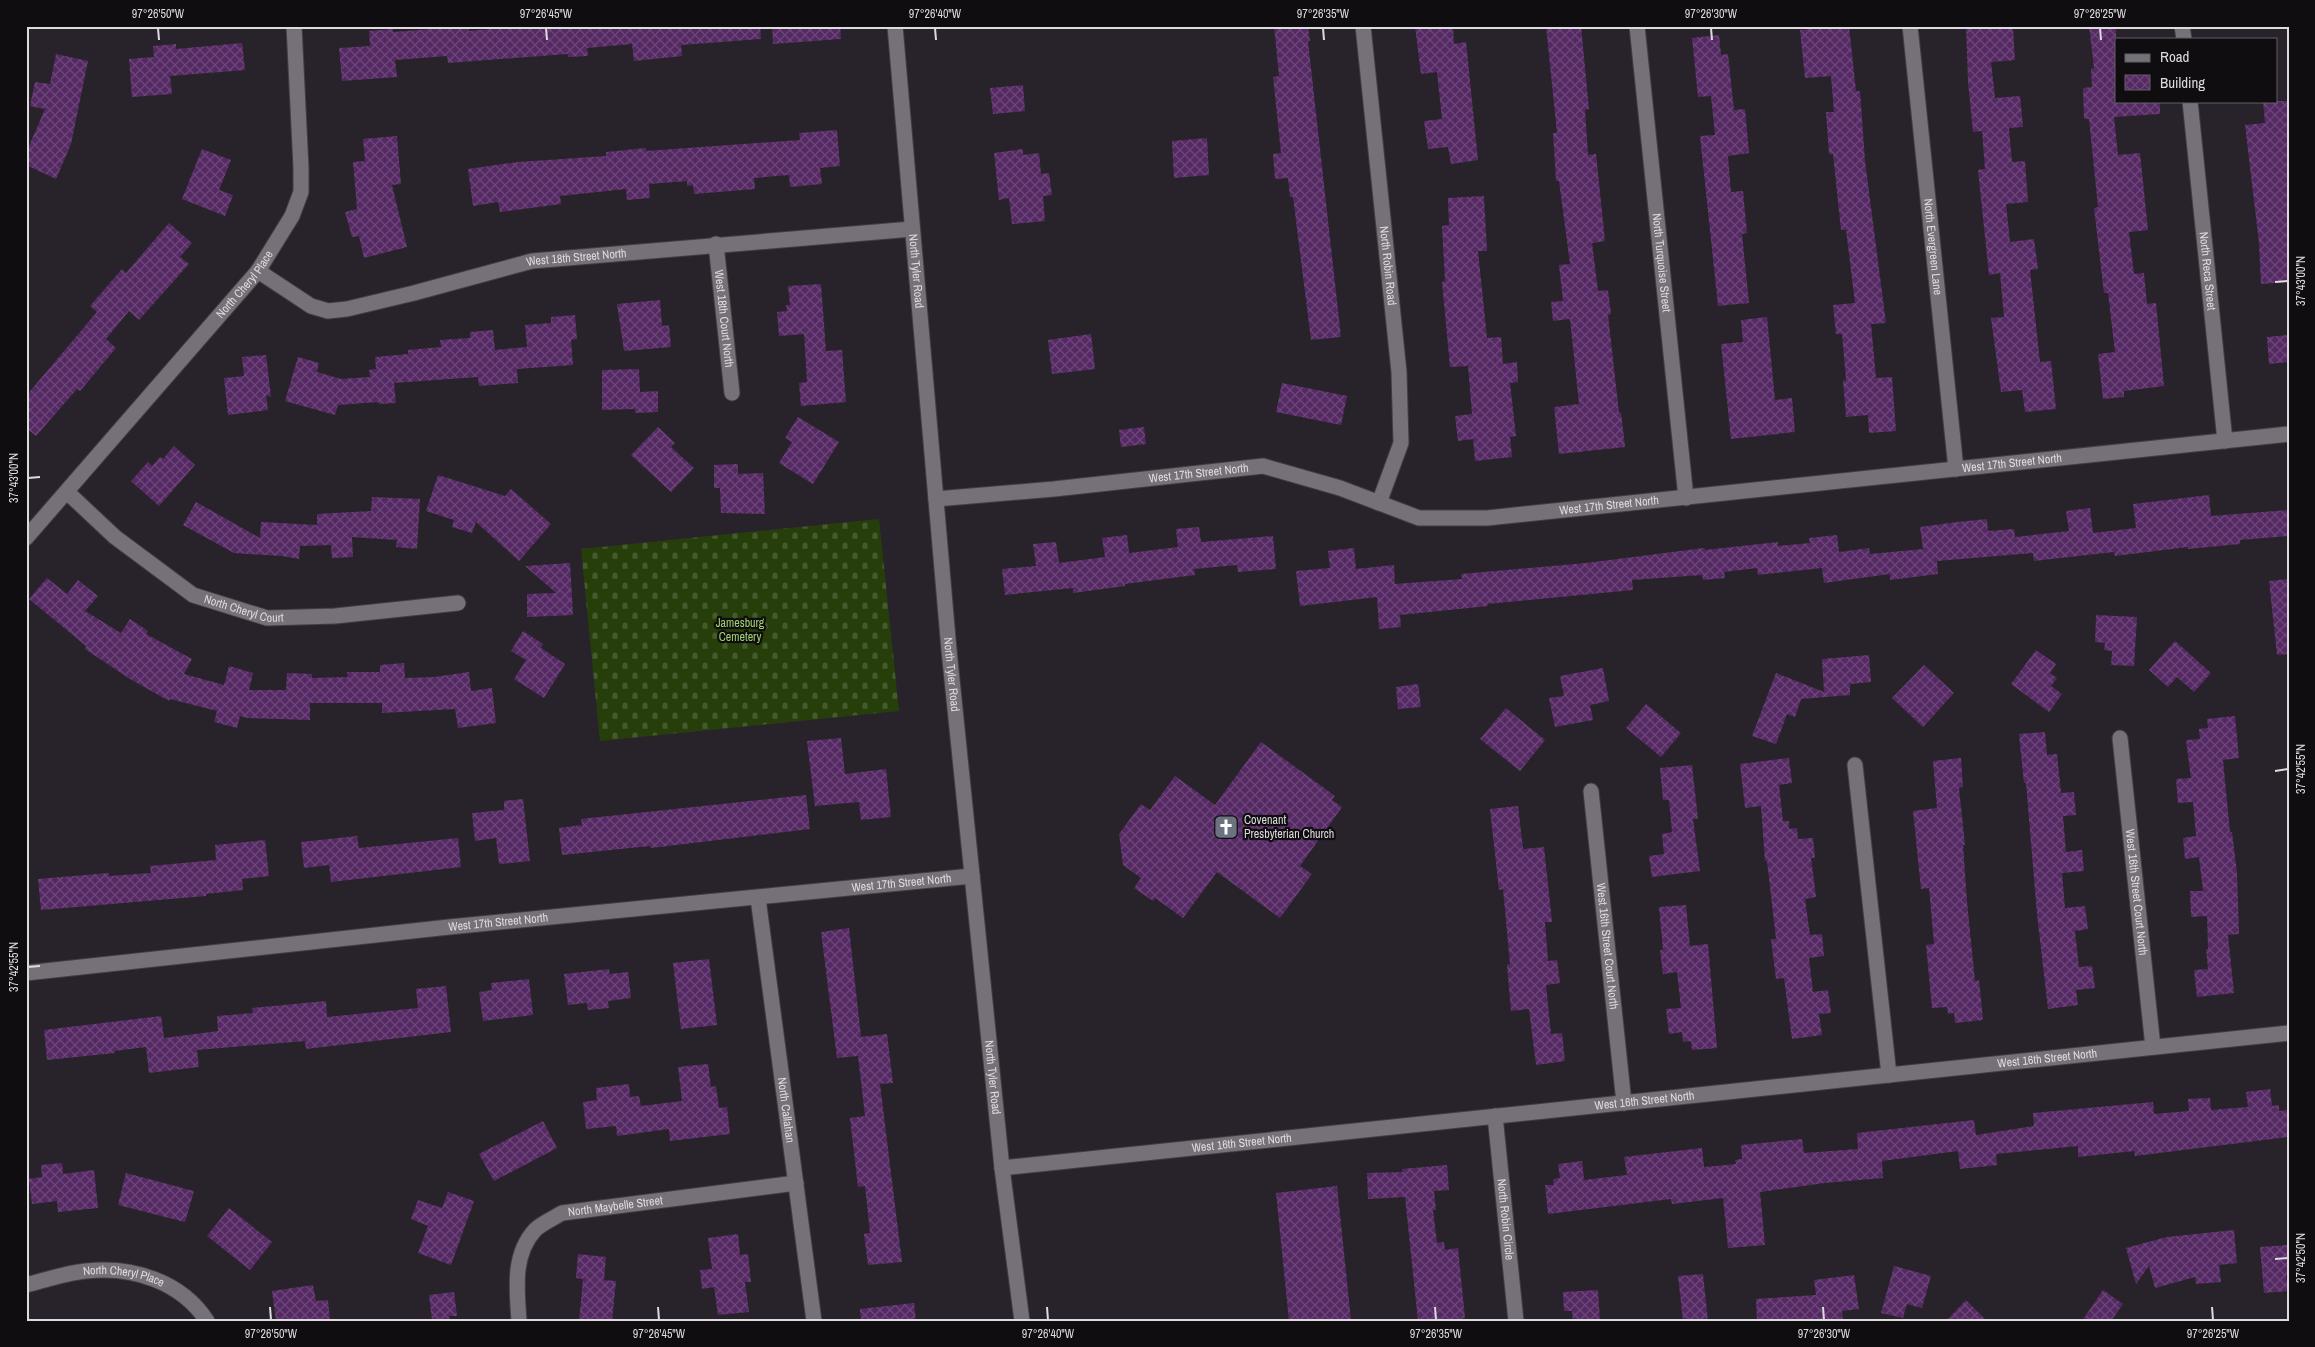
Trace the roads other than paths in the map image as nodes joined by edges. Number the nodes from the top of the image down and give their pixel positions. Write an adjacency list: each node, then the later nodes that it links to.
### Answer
1 (294, 26): 9 (street, North Cheryl Place)
2 (895, 26): 7 (street, North Tyler Road)
3 (1363, 26): 17 (street, North Robin Road)
4 (1637, 26): 15 (street, North Turquoise Street)
5 (1910, 26): 13 (street, North Evergreen Lane)
6 (2190, 102): 12 (street, North Reca Street)
7 (912, 229): 8 (street, West 18th Street North); 16 (street, North Tyler Road)
8 (716, 244): 9 (street, West 18th Street North); 10 (street, West 18th Court North)
9 (258, 271): 14 (street, North Cheryl Place)
10 (732, 393)
11 (2289, 434): 12 (street, West 17th Street North)
12 (2225, 441): 13 (street, West 17th Street North)
13 (1956, 469): 15 (street, West 17th Street North)
14 (67, 492): 18 (street, North Cheryl Place); 19 (street, North Cheryl Court)
15 (1686, 498): 17 (street, West 17th Street North)
16 (936, 499): 17 (street, West 17th Street North); 23 (street, North Tyler Road)
17 (1379, 503)
18 (26, 538)
19 (458, 603)
20 (2120, 738): 27 (street, West 16th Street Court North)
21 (1855, 765): 28 (street)
22 (1591, 791): 29 (street, West 16th Street Court North)
23 (972, 876): 24 (street, West 17th Street North); 31 (street, North Tyler Road)
24 (758, 898): 25 (street, West 17th Street North); 32 (street, North Callahan)
25 (26, 973)
26 (2289, 1033): 27 (street, West 16th Street North)
27 (2152, 1047): 28 (street, West 16th Street North)
28 (1889, 1075): 29 (street, West 16th Street North)
29 (1624, 1103): 30 (street, West 16th Street North)
30 (1495, 1116): 31 (street, West 16th Street North); 38 (street, North Robin Circle)
31 (1002, 1168): 37 (street, North Tyler Road)
32 (796, 1182): 35 (street, North Maybelle Street); 36 (street, North Callahan)
33 (26, 1285): 34 (street, North Cheryl Place)
34 (206, 1321)
35 (519, 1321)
36 (814, 1321)
37 (1022, 1321)
38 (1516, 1321)

